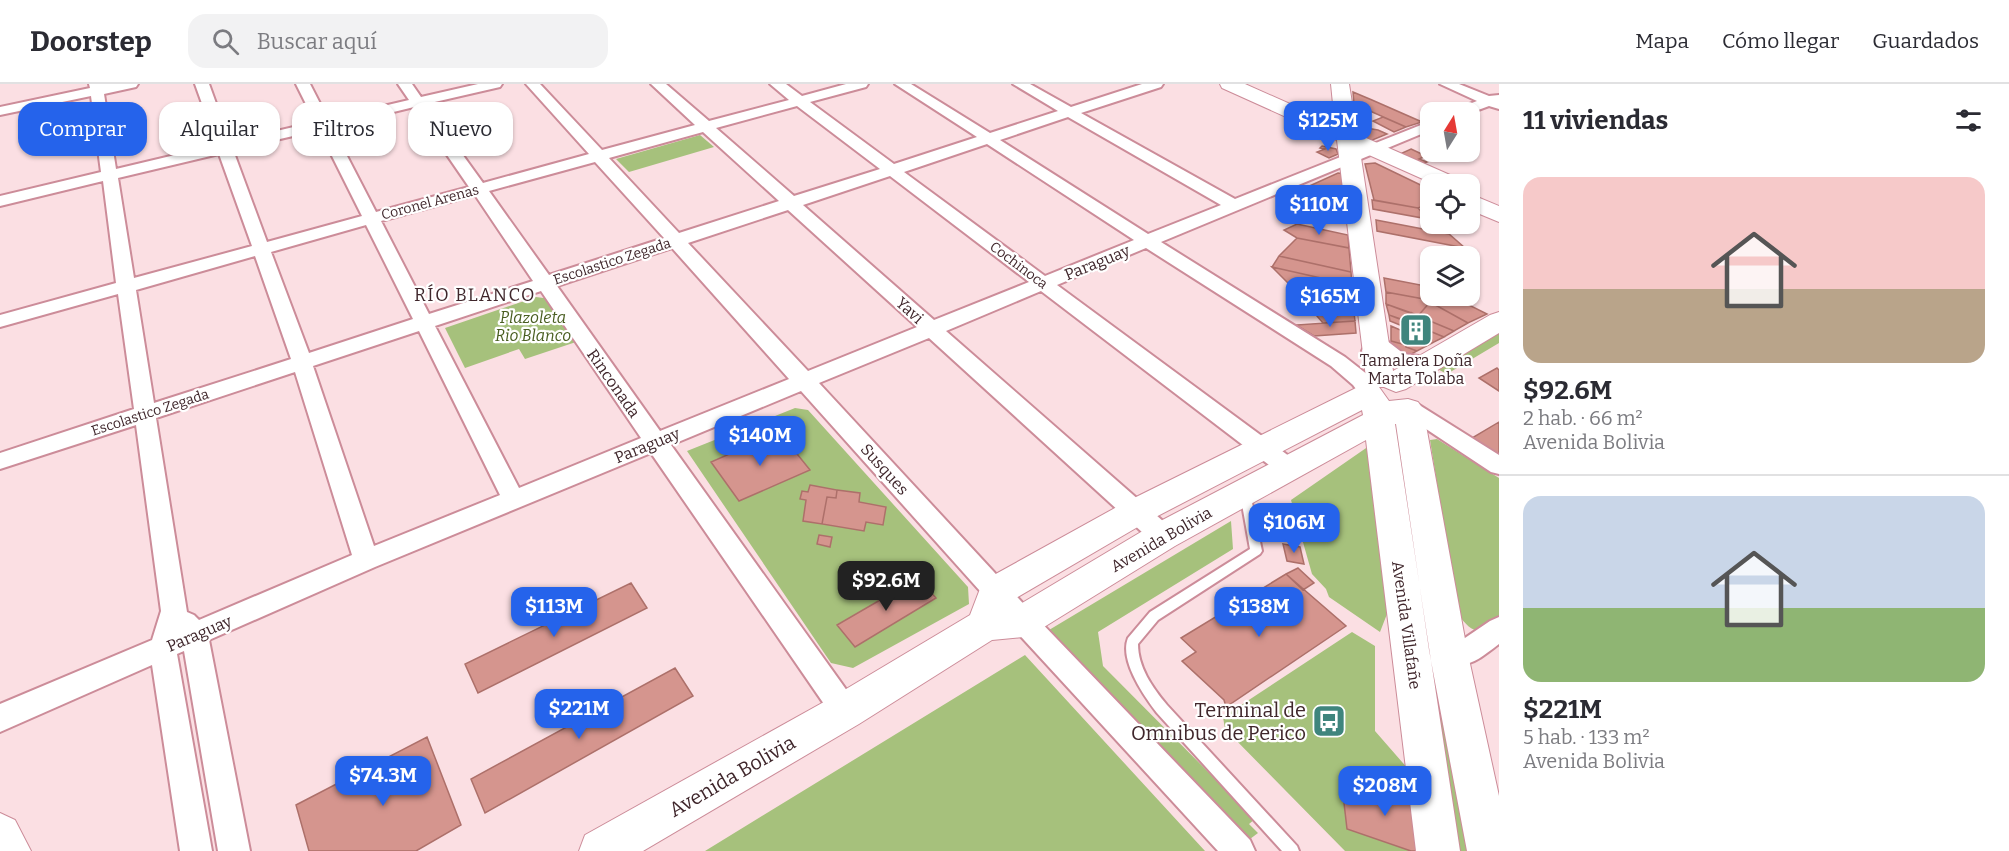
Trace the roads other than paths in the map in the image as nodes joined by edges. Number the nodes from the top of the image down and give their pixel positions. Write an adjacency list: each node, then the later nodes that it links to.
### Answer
1 (131, 84): 16 (street)
2 (202, 84): 19 (street)
3 (303, 84): 20 (street)
4 (405, 84): 21 (street, Rinconada)
5 (495, 84): 21 (street)
6 (533, 84): 33 (street, Susques)
7 (658, 84): 25 (street, Yavi)
8 (777, 84): 17 (street, Cochinoca)
9 (861, 84): 17 (street, Coronel Arenas)
10 (902, 84): 27 (street)
11 (1020, 84): 24 (street)
12 (1156, 84): 24 (street, Escolastico Zegada)
13 (1229, 84): 28 (street)
14 (1340, 84): 28 (street, Avenida Villafañe)
15 (1447, 84): 18 (street)
16 (97, 88): 23 (street); 36 (street)
17 (799, 100): 25 (street, Coronel Arenas); 34 (street, Cochinoca)
18 (1496, 101): 22 (street)
19 (209, 102)
20 (312, 102)
21 (417, 102)
22 (1480, 106)
23 (0, 111)
24 (1071, 113): 27 (street, Escolastico Zegada); 42 (street)
25 (705, 126): 33 (street, Coronel Arenas); 41 (street, Yavi)
26 (1420, 129): 28 (street, Paraguay)
27 (988, 138): 34 (street, Escolastico Zegada); 48 (street)
28 (1356, 149): 35 (street); 37 (street); 42 (street, Paraguay); 57 (street, Avenida Villafañe)
29 (192, 156): 36 (street)
30 (229, 156): 49 (street)
31 (339, 156): 46 (street)
32 (455, 156): 38 (street, Rinconada)
33 (599, 156): 38 (street, Coronel Arenas); 47 (street, Susques)
34 (891, 170): 41 (street, Escolastico Zegada); 51 (street, Cochinoca)
35 (1429, 174)
36 (110, 175): 40 (street); 52 (street)
37 (1420, 178)
38 (478, 189): 46 (street, Coronel Arenas); 50 (street, Rinconada)
39 (1480, 198): 44 (street)
40 (0, 201)
41 (790, 202): 47 (street, Escolastico Zegada); 56 (street, Yavi)
42 (1235, 206): 48 (street, Paraguay)
43 (1480, 206): 45 (street)
44 (1499, 207)
45 (1499, 215)
46 (371, 218): 49 (street, Coronel Arenas); 55 (street)
47 (676, 240): 50 (street, Escolastico Zegada); 62 (street, Susques)
48 (1146, 242): 51 (street, Paraguay); 59 (street)
49 (260, 249): 52 (street, Coronel Arenas); 60 (street)
50 (544, 283): 55 (street, Escolastico Zegada); 65 (street, Rinconada)
51 (1043, 284): 56 (street, Paraguay); 66 (street, Cochinoca)
52 (126, 286): 53 (street, Coronel Arenas); 64 (street)
53 (0, 321)
54 (1499, 321): 61 (street, Avenida Bolivia)
55 (424, 322): 60 (street, Escolastico Zegada); 71 (street)
56 (932, 329): 62 (street, Paraguay); 72 (street, Yavi)
57 (1375, 342): 59 (street); 61 (street); 63 (street, Avenida Villafañe)
58 (1499, 343): 63 (street, Avenida Bolivia)
59 (1326, 354): 63 (street)
60 (302, 362): 64 (street, Escolastico Zegada); 74 (street)
61 (1426, 363): 63 (street, Avenida Bolivia)
62 (805, 381): 65 (street, Paraguay); 76 (street, Susques)
63 (1389, 398): 66 (street, Avenida Bolivia); 68 (street); 69 (street, Avenida Bolivia); 80 (street, Avenida Villafañe); 90 (street, Avenida Villafañe)
64 (145, 413): 67 (street, Escolastico Zegada); 75 (street)
65 (656, 442): 71 (street, Paraguay); 81 (street, Rinconada)
66 (1263, 448): 69 (street, Cochinoca); 72 (street, Avenida Bolivia)
67 (0, 461)
68 (1499, 466)
69 (1289, 468): 70 (street, Avenida Bolivia)
70 (1244, 493): 73 (street, Avenida Bolivia); 89 (lane)
71 (514, 500): 74 (street, Paraguay)
72 (1136, 512): 73 (street, Yavi); 76 (street, Avenida Bolivia)
73 (1163, 536): 76 (street, Avenida Bolivia)
74 (366, 560): 78 (street, Paraguay)
75 (174, 611): 78 (street); 79 (street)
76 (1002, 612): 81 (street, Avenida Bolivia); 88 (street, Susques)
77 (1499, 629): 80 (street)
78 (195, 635): 79 (street, Paraguay); 86 (street)
79 (163, 648): 82 (street, Paraguay); 85 (street)
80 (1448, 650): 91 (street, Avenida Villafañe)
81 (845, 711): 87 (street, Avenida Bolivia)
82 (0, 718)
83 (0, 835): 84 (street)
84 (9, 851)
85 (196, 851)
86 (234, 851)
87 (601, 851)
88 (1239, 851)
89 (1292, 851)
90 (1438, 851)
91 (1489, 851)

